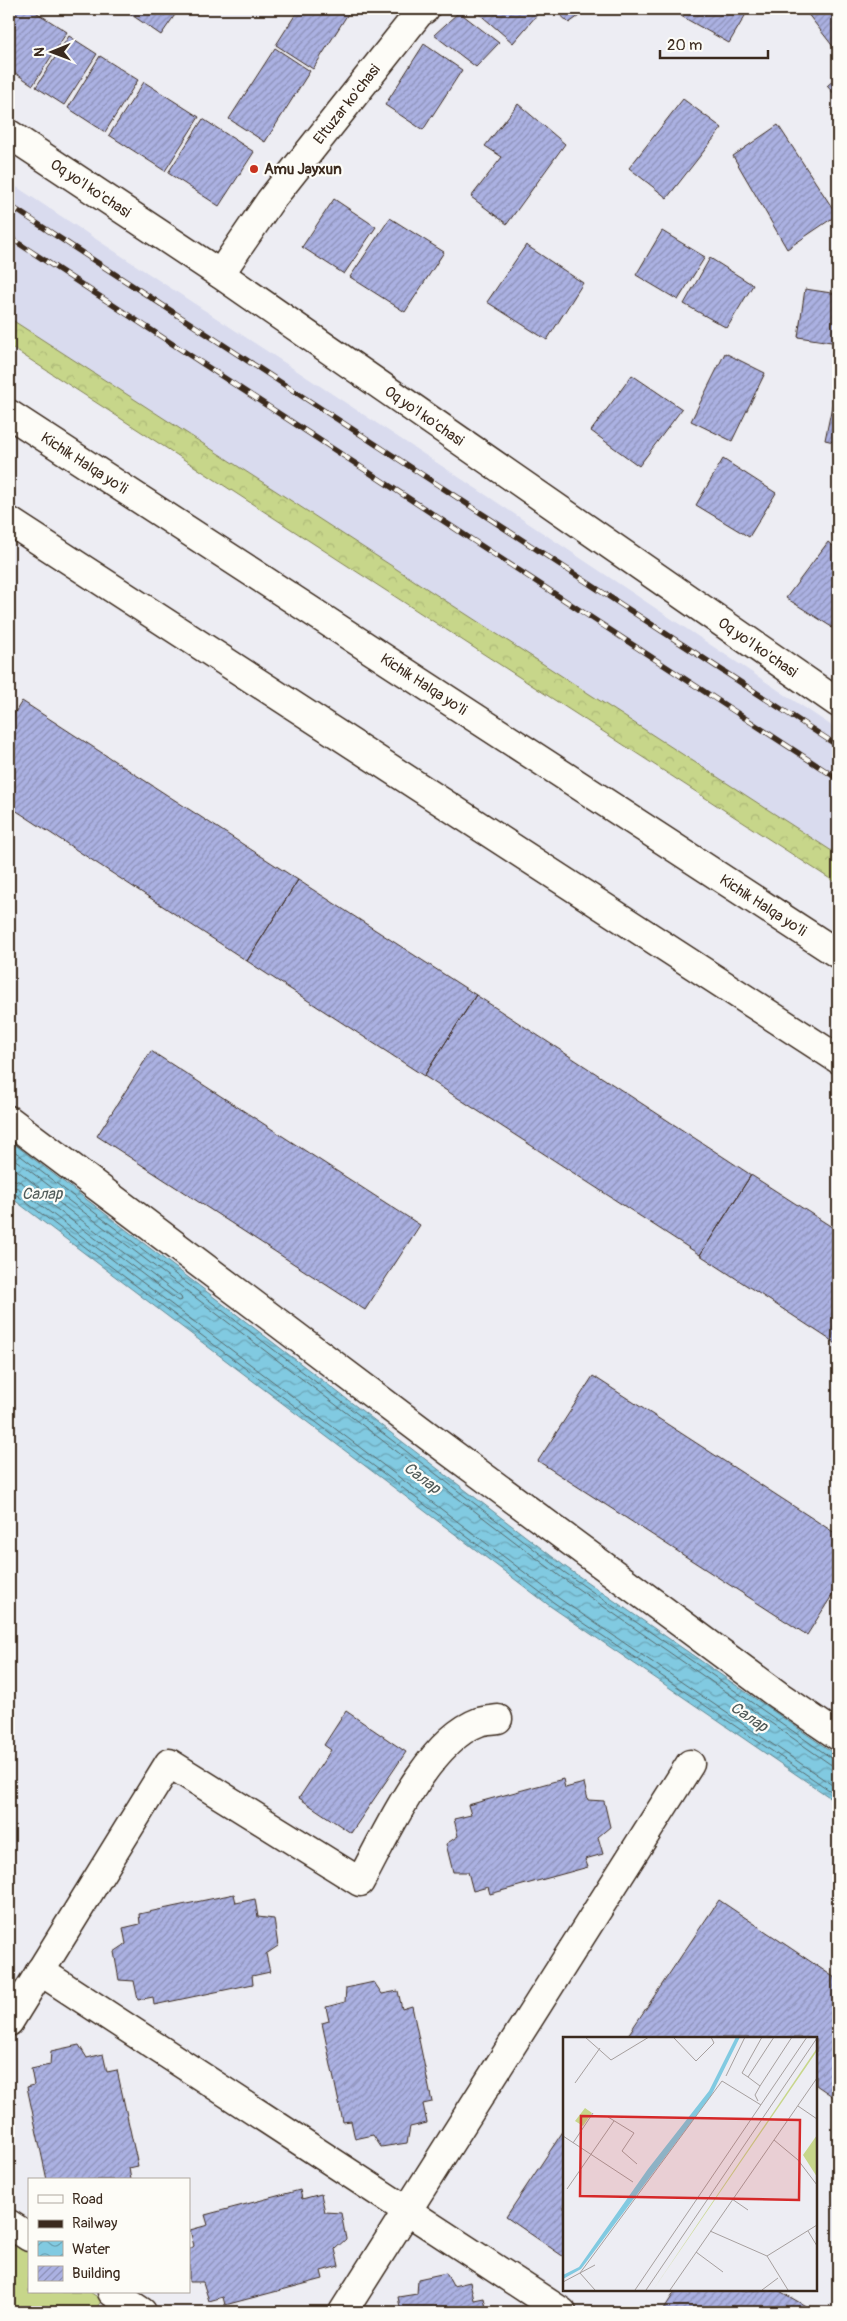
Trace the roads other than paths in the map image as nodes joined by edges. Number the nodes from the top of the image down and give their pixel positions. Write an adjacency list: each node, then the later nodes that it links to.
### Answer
1 (425, 9): 3 (main road, Eltuzar ko'chasi)
2 (9, 134): 3 (main road, Oq yo'l ko'chasi)
3 (220, 274): 6 (main road, Oq yo'l ko'chasi)
4 (9, 414): 7 (main road, Kichik Halqa yo'li)
5 (9, 521): 8 (main road)
6 (838, 703)
7 (838, 954)
8 (838, 1059)
9 (9, 1120): 11 (main road)
10 (498, 1719): 13 (main road)
11 (838, 1736)
12 (690, 1764): 15 (main road)
13 (40, 1971): 14 (main road); 15 (main road)
14 (9, 2022)
15 (407, 2211): 20 (main road); 21 (main road)
16 (9, 2224): 17 (main road)
17 (28, 2236)
18 (115, 2294): 19 (main road)
19 (142, 2312)
20 (343, 2312)
21 (562, 2312)

